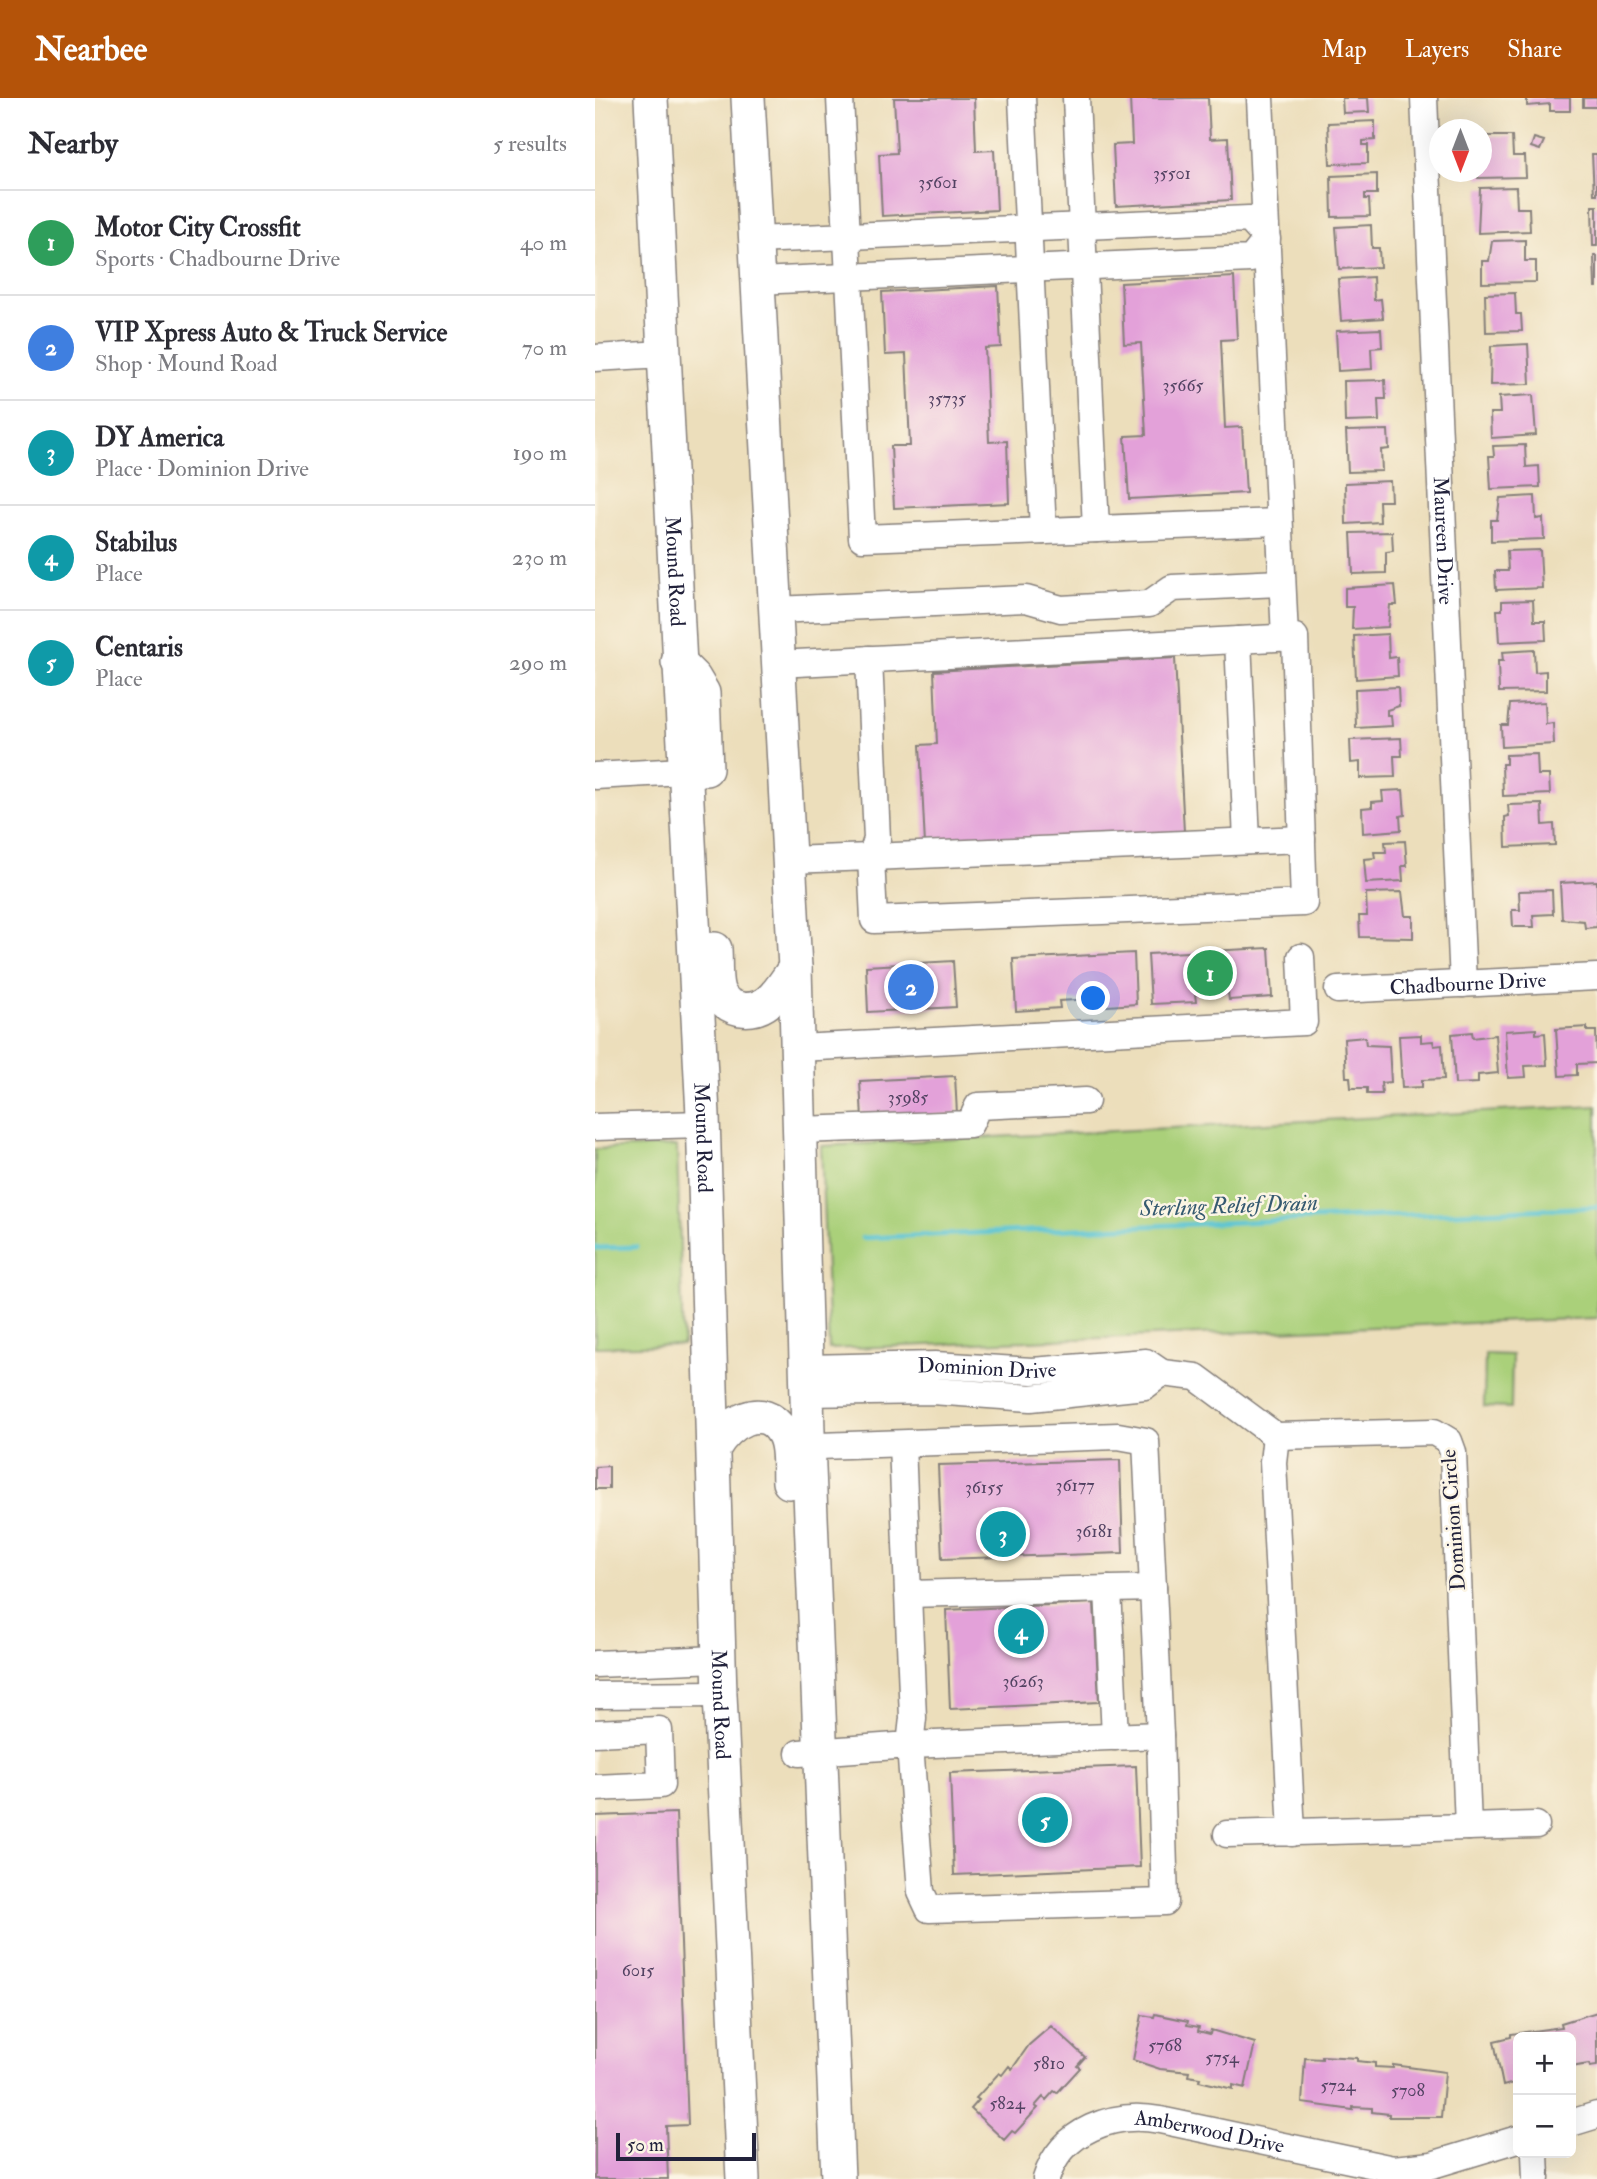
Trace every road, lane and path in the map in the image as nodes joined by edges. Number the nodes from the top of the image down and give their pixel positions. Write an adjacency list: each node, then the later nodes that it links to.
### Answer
1 (651, 98): 17 (main road, Mound Road)
2 (840, 98): 10 (street)
3 (1022, 98): 9 (street)
4 (1076, 98): 8 (street)
5 (1260, 98): 11 (street)
6 (1424, 98): 38 (street, Maureen Drive)
7 (744, 104): 12 (main road)
8 (1082, 225): 9 (street); 11 (street); 13 (street)
9 (1028, 228): 10 (street); 14 (street)
10 (847, 236): 12 (street); 15 (street)
11 (1267, 239): 13 (street); 19 (street)
12 (755, 240): 16 (main road)
13 (1084, 266): 14 (street); 20 (street)
14 (1030, 268): 15 (street); 21 (street)
15 (849, 278): 16 (street); 21 (street)
16 (757, 281): 23 (main road)
17 (663, 354): 18 (street); 27 (main road, Mound Road)
18 (595, 358)
19 (1278, 522): 20 (street); 22 (street)
20 (1095, 529): 21 (street)
21 (1043, 531)
22 (1282, 583): 23 (street); 24 (street)
23 (775, 610): 28 (main road)
24 (1285, 638): 25 (street); 31 (street)
25 (1238, 640): 26 (street); 32 (street)
26 (869, 659): 28 (street); 33 (street)
27 (678, 662): 29 (main road, Mound Road); 36 (main road)
28 (778, 664): 34 (main road)
29 (683, 771): 30 (street); 42 (main road, Mound Road)
30 (595, 776)
31 (1302, 839): 32 (street); 33 (street)
32 (1247, 841): 33 (street)
33 (871, 856): 34 (street)
34 (789, 860): 36 (main road)
35 (1301, 957): 40 (street)
36 (795, 968): 40 (main road)
37 (1597, 977): 38 (street, Chadbourne Drive)
38 (1463, 984): 39 (street, Chadbourne Drive)
39 (1338, 990)
40 (798, 1048): 44 (main road)
41 (1086, 1101): 44 (street)
42 (703, 1124): 43 (street); 52 (main road, Mound Road)
43 (595, 1127)
44 (800, 1130): 47 (main road)
45 (976, 1367): 46 (street, Dominion Drive); 47 (street, Dominion Drive); 48 (street)
46 (1162, 1373): 48 (street, Dominion Drive); 49 (street, Dominion Drive)
47 (807, 1381): 48 (street, Dominion Drive); 51 (main road)
48 (974, 1394)
49 (1276, 1436): 67 (street, Dominion Circle); 68 (street)
50 (902, 1444): 51 (street); 53 (street); 55 (street)
51 (798, 1447): 52 (main road); 64 (main road)
52 (714, 1448): 56 (main road, Mound Road)
53 (1153, 1588): 54 (street); 61 (street)
54 (1108, 1589): 55 (street); 62 (street)
55 (908, 1594): 63 (street)
56 (719, 1659): 57 (street); 58 (main road, Mound Road)
57 (595, 1664)
58 (720, 1694): 59 (street); 70 (main road, Mound Road)
59 (595, 1695)
60 (595, 1733): 65 (street)
61 (1160, 1735): 62 (street); 63 (street)
62 (1115, 1737): 63 (street)
63 (911, 1745): 64 (street)
64 (810, 1753): 77 (main road)
65 (595, 1788)
66 (1536, 1825): 67 (street)
67 (1468, 1827): 68 (street)
68 (1292, 1833): 69 (street)
69 (1227, 1834)
70 (740, 2099): 75 (main road, Mound Road); 76 (main road)
71 (1597, 2115): 72 (street)
72 (1576, 2121)
73 (1513, 2141): 78 (street, Amberwood Drive)
74 (1535, 2158): 79 (street)
75 (743, 2179)
76 (765, 2179)
77 (838, 2179)
78 (1047, 2179)
79 (1537, 2179)

